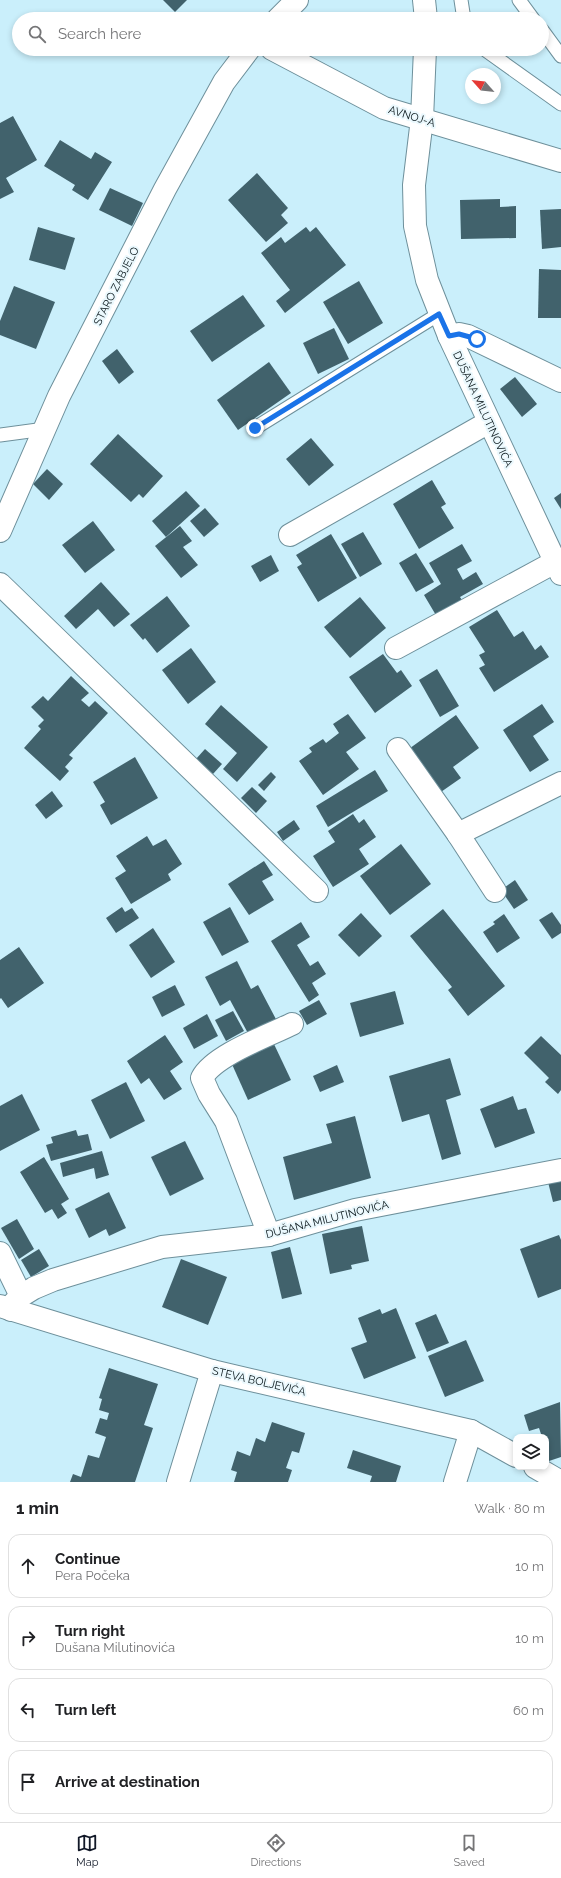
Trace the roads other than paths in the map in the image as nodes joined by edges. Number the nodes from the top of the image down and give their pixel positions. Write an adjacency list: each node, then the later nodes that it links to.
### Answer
1 (297, 0): 5 (street)
2 (424, 0): 6 (street)
3 (461, 0): 7 (lane)
4 (519, 0): 8 (lane)
5 (285, 12)
6 (425, 12)
7 (463, 12)
8 (528, 12)
9 (549, 40): 14 (lane)
10 (244, 56): 23 (street, STARO ZABJELO)
11 (285, 56): 16 (street, AVNOJ-A)
12 (425, 56): 16 (street, DUŠANA MILUTINOVIĆA)
13 (494, 56): 15 (lane)
14 (561, 56)
15 (561, 104)
16 (422, 119): 17 (street, AVNOJ-A); 18 (street, DUŠANA MILUTINOVIĆA)
17 (561, 161)
18 (439, 314): 19 (street, DUŠANA MILUTINOVIĆA); 22 (lane)
19 (449, 336): 20 (street); 21 (street, DUŠANA MILUTINOVIĆA)
20 (561, 382)
21 (489, 422): 26 (street); 27 (street, DUŠANA MILUTINOVIĆA)
22 (255, 428)
23 (45, 429): 24 (lane); 25 (street, STARO ZABJELO)
24 (0, 435)
25 (0, 531)
26 (290, 535)
27 (558, 568): 29 (street)
28 (0, 584): 33 (street)
29 (396, 648)
30 (398, 749): 32 (street)
31 (561, 783): 32 (street)
32 (458, 834): 34 (street)
33 (317, 891)
34 (495, 891)
35 (292, 1024): 37 (street)
36 (561, 1170): 37 (street, DUŠANA MILUTINOVIĆA)
37 (269, 1234): 39 (street, DUŠANA MILUTINOVIĆA)
38 (0, 1252): 39 (street)
39 (11, 1304): 40 (street, STEVA BOLJEVIĆA)
40 (212, 1371): 41 (street, STEVA BOLJEVIĆA); 44 (street)
41 (470, 1431): 42 (street, STEVA BOLJEVIĆA); 45 (street)
42 (513, 1454)
43 (540, 1470): 46 (street)
44 (178, 1482)
45 (455, 1482)
46 (561, 1482)

